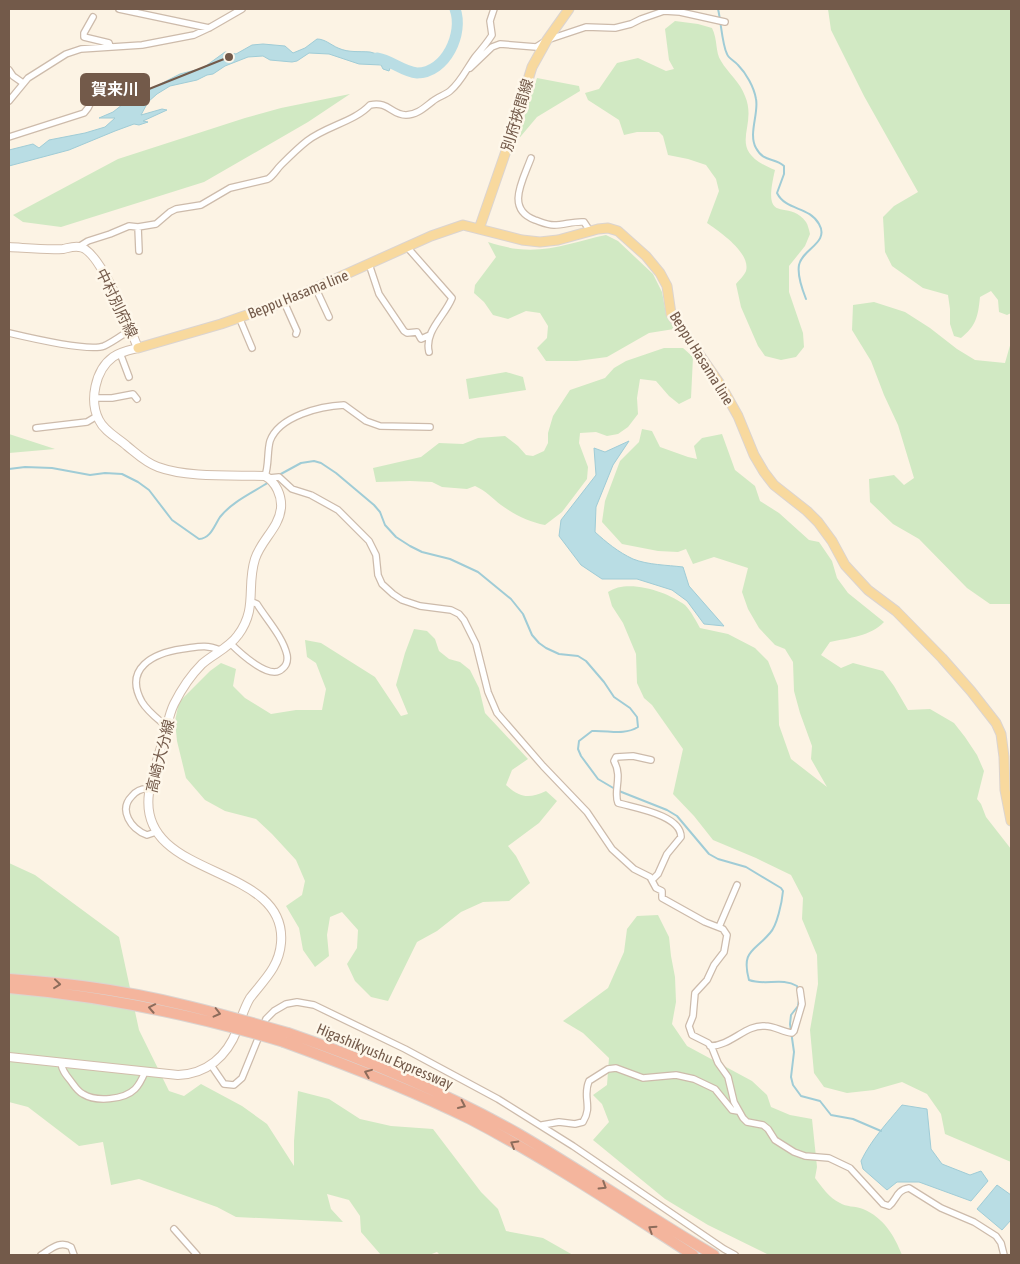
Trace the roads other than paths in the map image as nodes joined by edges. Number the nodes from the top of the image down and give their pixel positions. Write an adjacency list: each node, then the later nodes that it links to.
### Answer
1 (119, 9): 7 (street)
2 (242, 9): 7 (street)
3 (494, 9): 11 (street)
4 (569, 9): 8 (main road, 別府挾間線)
5 (93, 17): 9 (street)
6 (725, 22): 8 (street)
7 (209, 28): 9 (street)
8 (547, 40): 11 (street); 18 (main road, 別府挾間線)
9 (110, 47): 12 (street)
10 (9, 70): 12 (street)
11 (467, 70): 17 (street)
12 (23, 83): 14 (street)
13 (98, 88): 15 (street)
14 (9, 101)
15 (9, 137)
16 (532, 158): 19 (street)
17 (138, 227): 20 (street); 23 (street)
18 (479, 229): 19 (main road, Beppu Hasama line); 21 (main road, Beppu Hasama line)
19 (590, 230): 50 (main road, Beppu Hasama line)
20 (80, 246): 22 (main road); 29 (main road, 中村別府線)
21 (407, 247): 24 (main road, Beppu Hasama line); 32 (street)
22 (9, 248)
23 (139, 251)
24 (369, 264): 25 (main road, Beppu Hasama line); 32 (street)
25 (316, 289): 26 (main road, Beppu Hasama line); 28 (street)
26 (284, 302): 27 (main road, Beppu Hasama line); 31 (street)
27 (239, 317): 33 (main road, Beppu Hasama line); 34 (street)
28 (329, 317)
29 (130, 330): 30 (street); 33 (main road, 中村別府線)
30 (9, 333)
31 (296, 334)
32 (430, 335): 35 (street)
33 (138, 348): 36 (main road)
34 (252, 348)
35 (429, 352)
36 (120, 353): 37 (street); 38 (main road)
37 (129, 377)
38 (94, 398): 39 (street); 40 (main road)
39 (138, 399)
40 (98, 416): 42 (street); 43 (main road)
41 (430, 427): 43 (street)
42 (36, 428)
43 (267, 477): 44 (main road, 高崎大分線); 52 (street)
44 (252, 602): 45 (main road, 高崎大分線); 45 (street)
45 (230, 643): 46 (main road, 高崎大分線)
46 (220, 650): 47 (main road, 高崎大分線); 47 (street)
47 (167, 727): 49 (main road, 高崎大分線)
48 (651, 760): 52 (street)
49 (150, 789): 51 (main road, 高崎大分線); 51 (street)
50 (1011, 821)
51 (156, 832): 62 (main road)
52 (652, 880): 54 (street)
53 (737, 884): 54 (street)
54 (719, 927): 59 (street)
55 (9, 979): 58 (highway, Higashikyushu Expressway, one-way to 58, bridge)
56 (9, 988): 58 (highway, Higashikyushu Expressway, one-way to 56, bridge)
57 (800, 990): 59 (street)
58 (286, 1037): 70 (highway, Higashikyushu Expressway, one-way to 58); 71 (highway, Higashikyushu Expressway, one-way to 71)
59 (710, 1046): 64 (street)
60 (9, 1057): 61 (main road)
61 (61, 1063): 63 (main road); 63 (street)
62 (211, 1065): 63 (main road); 65 (street)
63 (144, 1072)
64 (738, 1111): 65 (street); 73 (street)
65 (542, 1125): 72 (street)
66 (174, 1229): 69 (street)
67 (41, 1255): 68 (street)
68 (74, 1255)
69 (197, 1255)
70 (694, 1255)
71 (714, 1255)
72 (735, 1255)
73 (1004, 1255)

